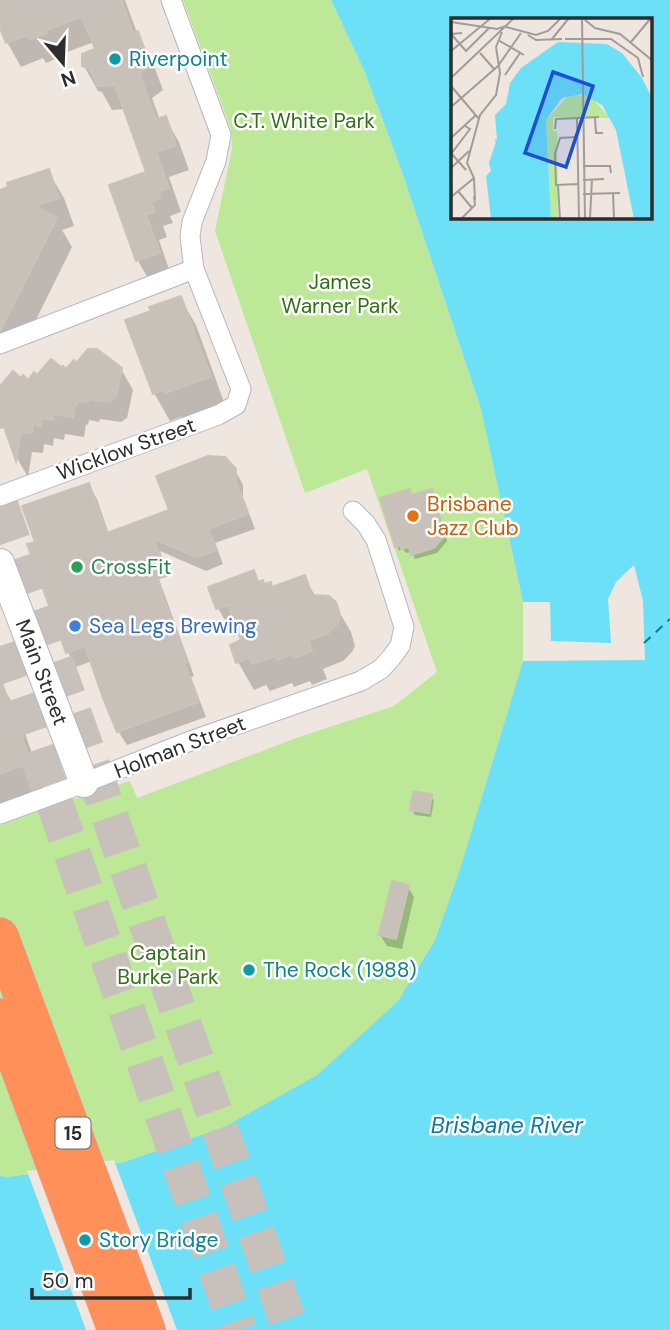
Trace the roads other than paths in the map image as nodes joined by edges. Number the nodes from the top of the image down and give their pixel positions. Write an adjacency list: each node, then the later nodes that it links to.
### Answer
1 (171, 0): 2 (street)
2 (194, 269): 3 (street); 4 (street, Wicklow Street)
3 (0, 344)
4 (0, 496)
5 (353, 511): 7 (street, Holman Street)
6 (0, 563): 7 (street, Main Street)
7 (84, 783): 8 (street, Holman Street)
8 (0, 814)
9 (0, 936): 12 (highway, 15)
10 (0, 1017): 11 (highway, 15)
11 (116, 1330)
12 (147, 1330)

